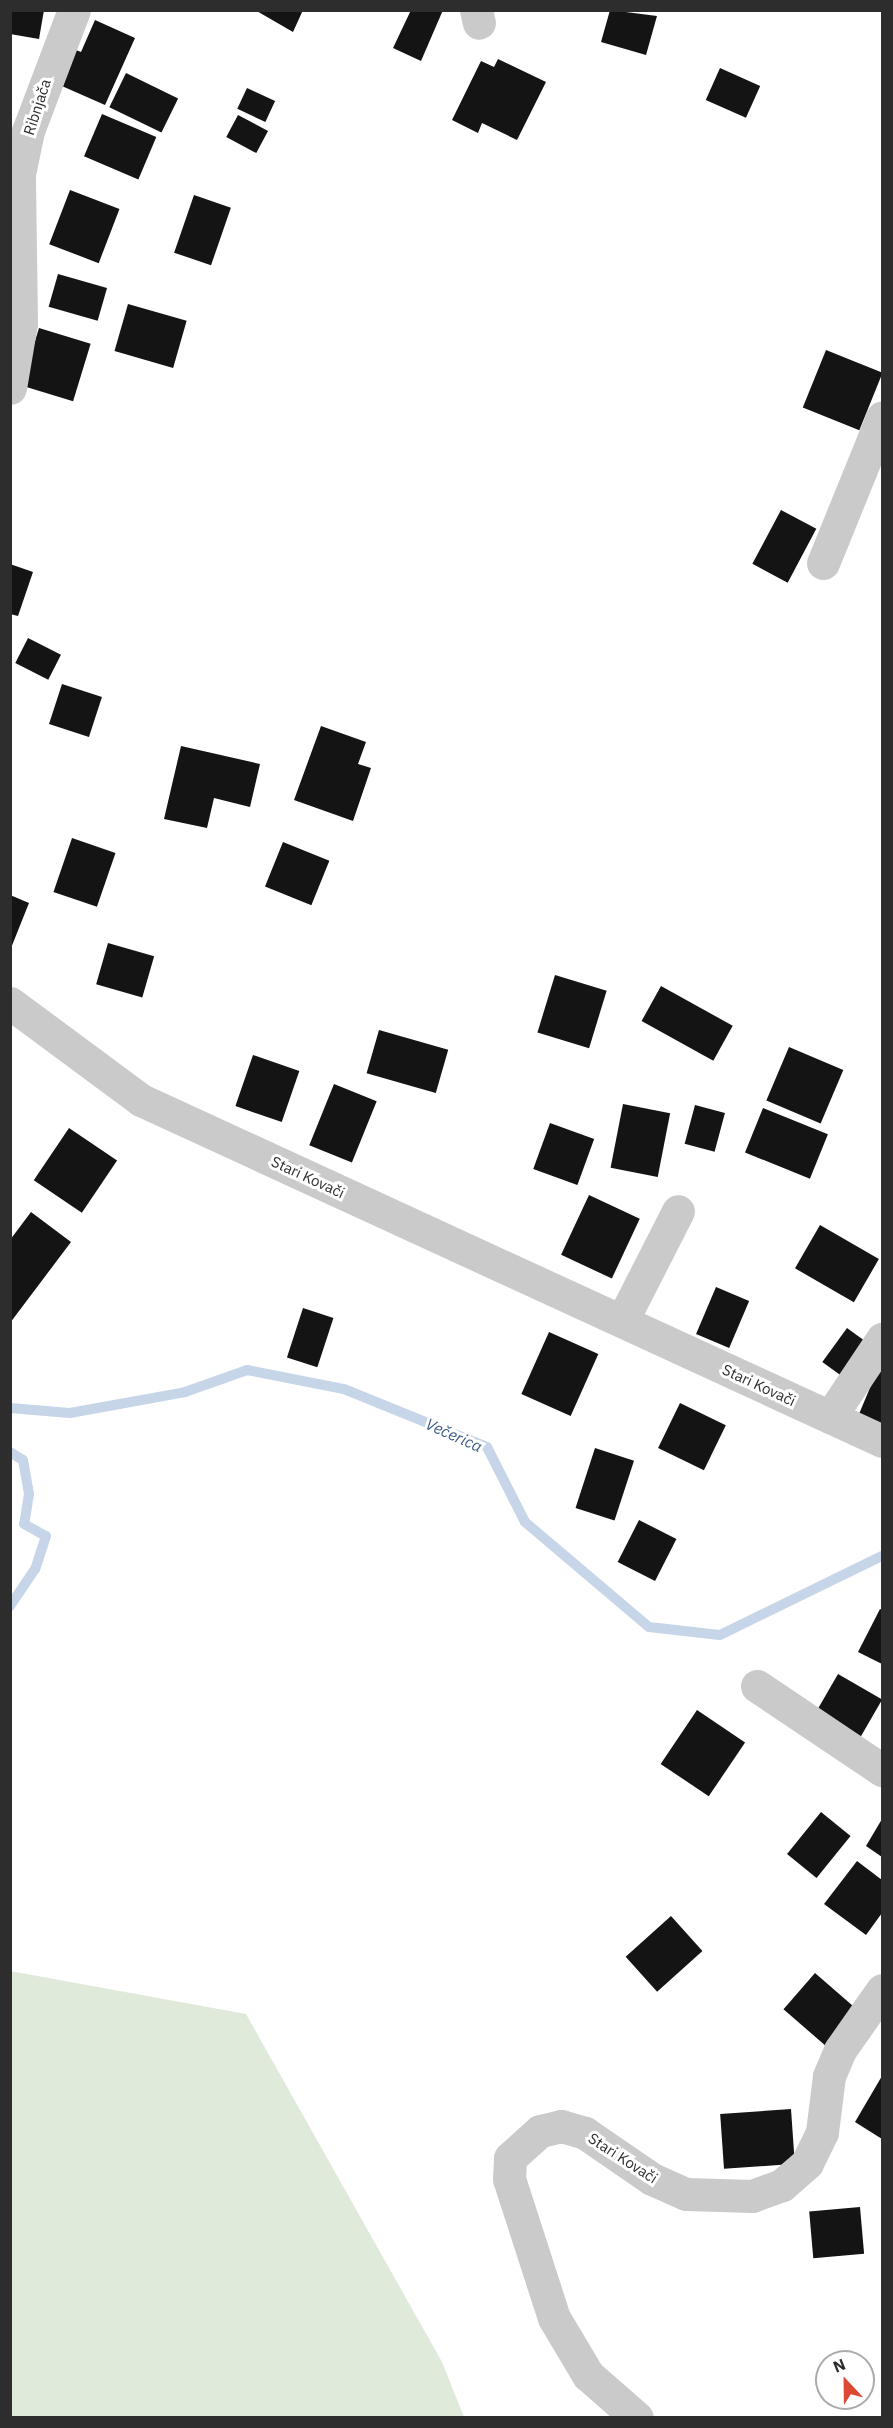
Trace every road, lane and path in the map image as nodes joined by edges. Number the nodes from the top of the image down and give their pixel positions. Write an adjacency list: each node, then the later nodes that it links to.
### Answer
1 (74, 10): 2 (street, Ribnjača)
2 (10, 388)
3 (882, 418): 4 (street)
4 (823, 563)
5 (10, 1003): 7 (street, Stari Kovači)
6 (678, 1211): 7 (street)
7 (623, 1319): 9 (street, Stari Kovači)
8 (882, 1339): 9 (street)
9 (830, 1418): 10 (street, Stari Kovači)
10 (882, 1441)
11 (757, 1686): 12 (street)
12 (882, 1770)
13 (882, 1990): 14 (street, Stari Kovači)
14 (637, 2418)

